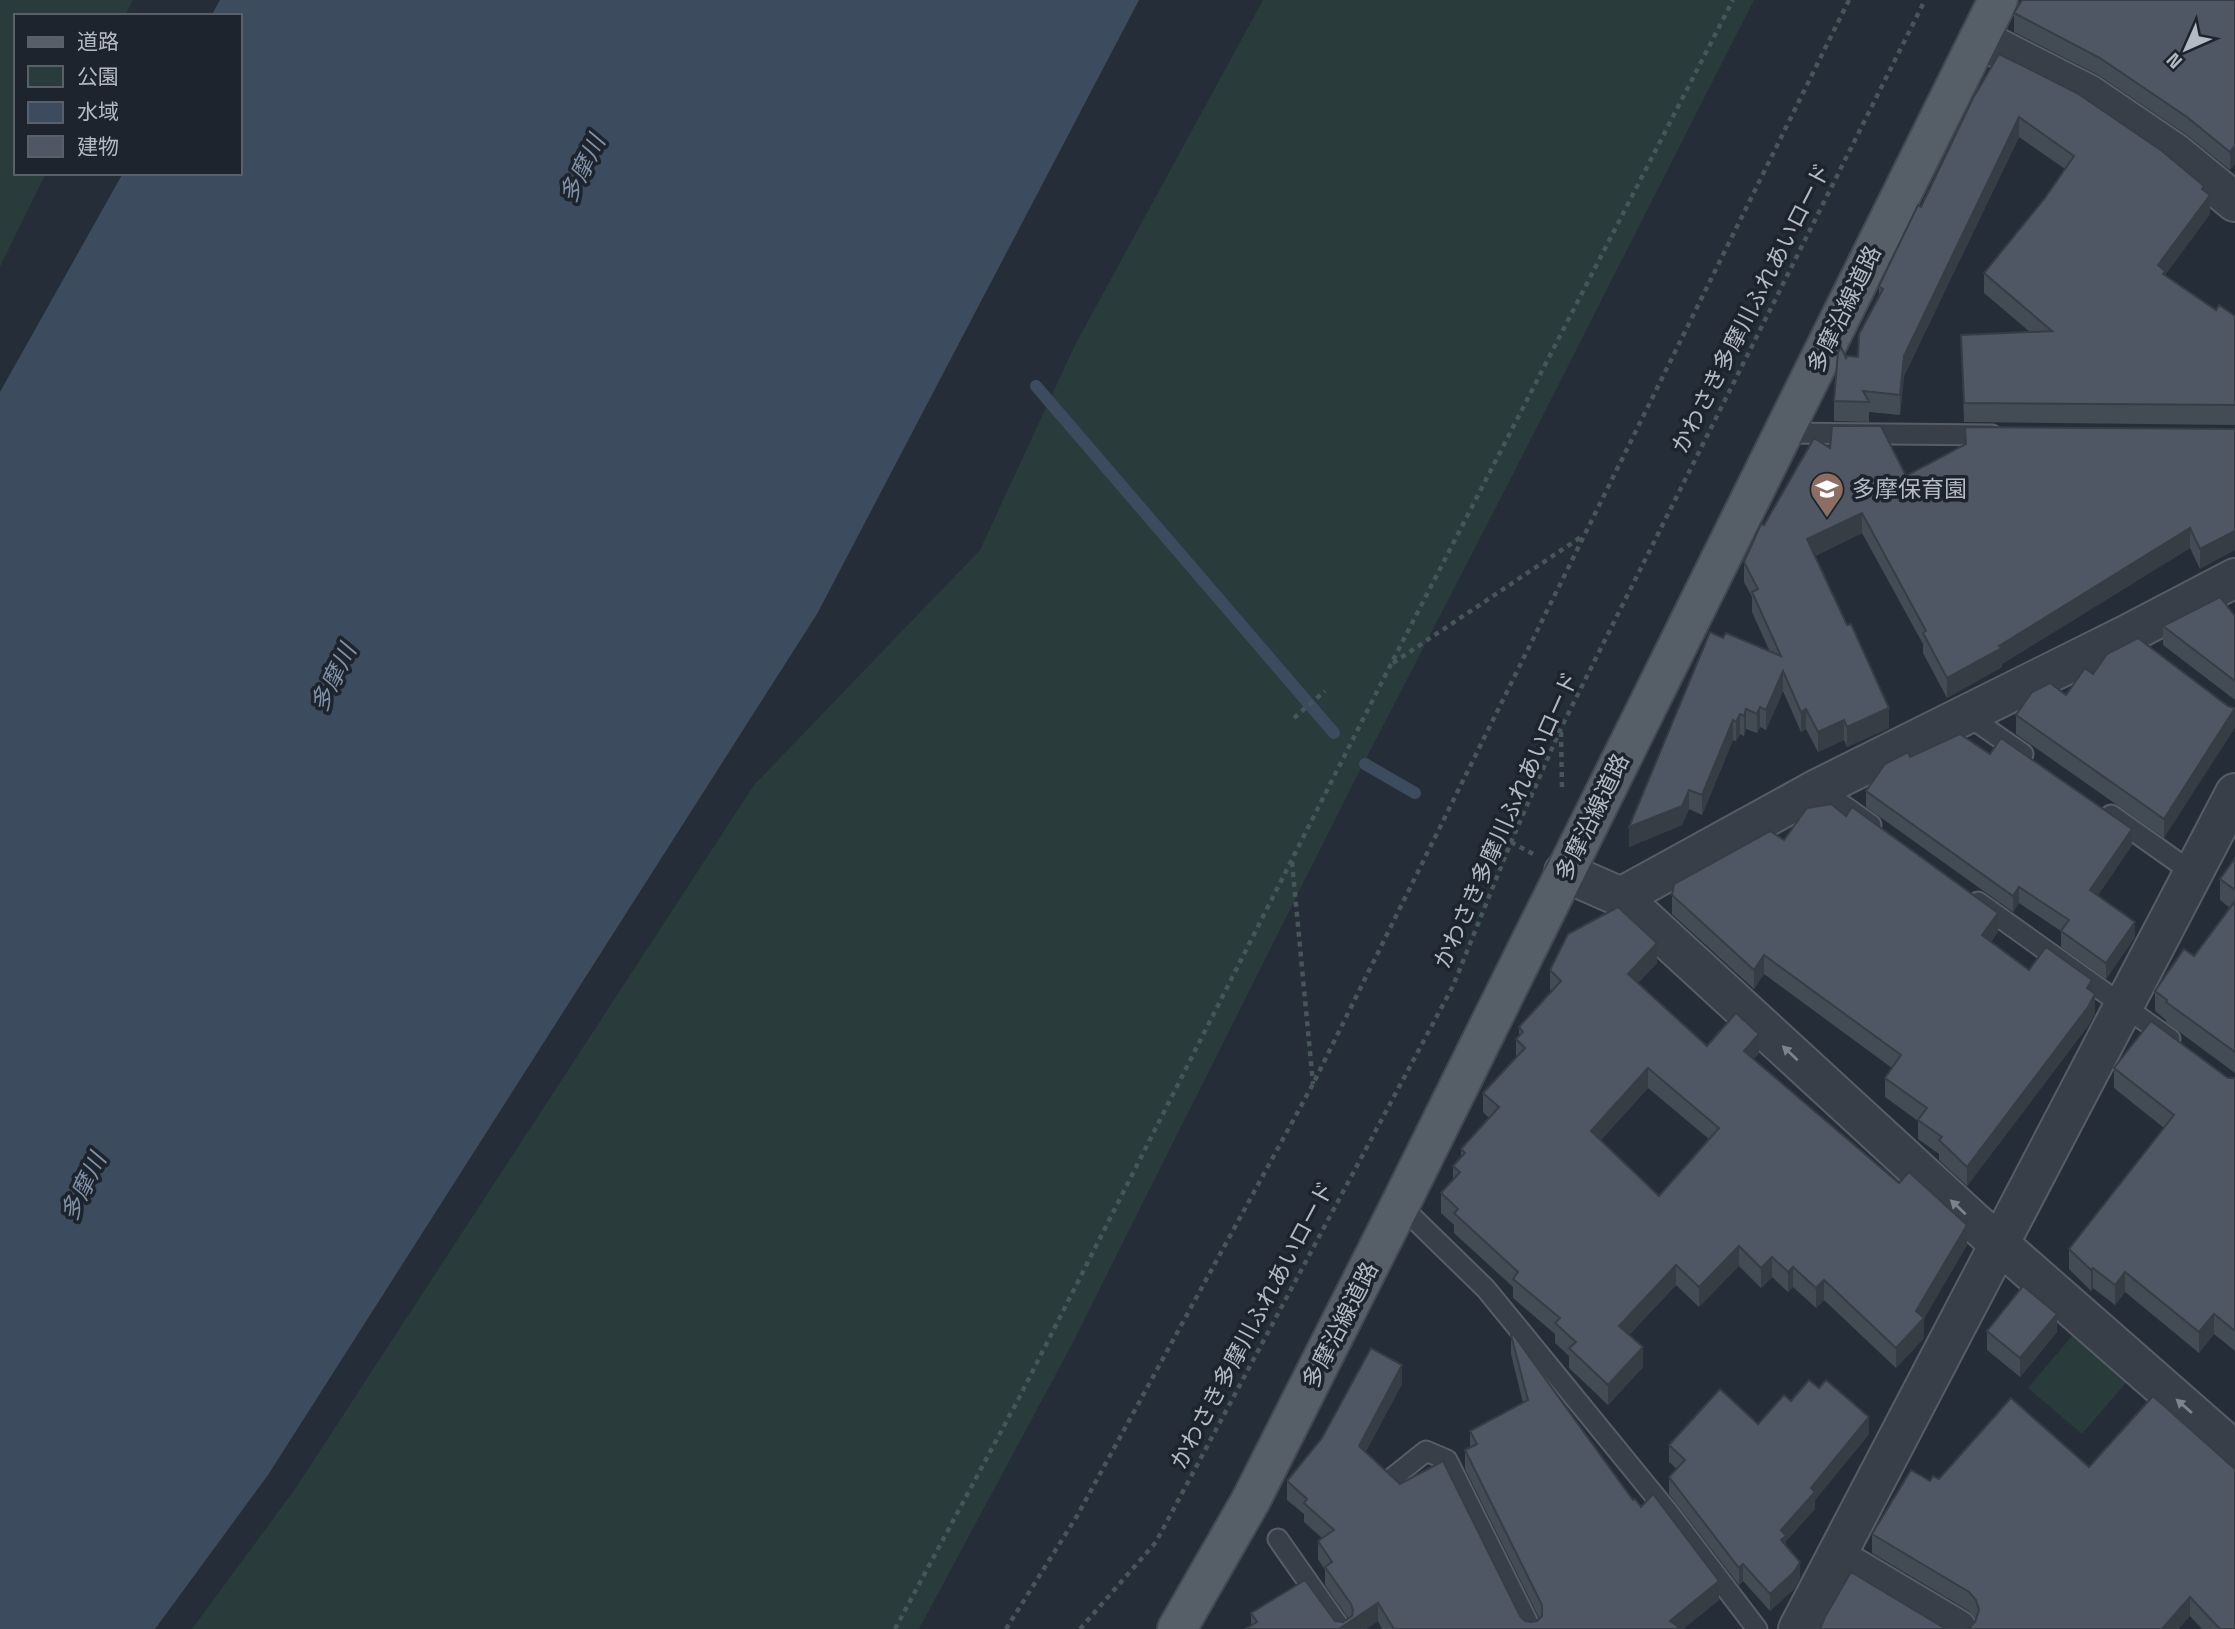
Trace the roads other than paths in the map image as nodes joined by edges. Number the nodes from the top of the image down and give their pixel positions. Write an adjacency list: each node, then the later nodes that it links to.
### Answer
1 (1998, 0): 2 (main road, 多摩沿線道路)
2 (1980, 39): 3 (street); 4 (main road, 多摩沿線道路)
3 (2235, 202)
4 (1783, 433): 5 (lane); 13 (main road, 多摩沿線道路)
5 (2016, 435)
6 (2235, 578): 7 (street)
7 (1967, 715): 8 (lane); 9 (street)
8 (2035, 762)
9 (1819, 789): 12 (lane); 16 (street)
10 (2235, 793): 14 (street)
11 (2091, 802): 14 (lane)
12 (1886, 836)
13 (1564, 872): 16 (street); 19 (main road, 多摩沿線道路)
14 (2193, 873): 17 (street)
15 (1964, 892): 17 (lane)
16 (1621, 897): 20 (street, one-way to 16)
17 (2123, 1006): 18 (lane); 20 (street)
18 (2184, 1050)
19 (1400, 1205): 25 (main road, 多摩沿線道路); 28 (lane)
20 (1999, 1245): 21 (street, one-way to 20); 24 (street)
21 (2235, 1451)
22 (1391, 1479): 27 (lane)
23 (1278, 1539): 26 (lane)
24 (1836, 1557): 29 (street); 30 (street)
25 (1177, 1629)
26 (1341, 1629)
27 (1531, 1629)
28 (1757, 1629)
29 (1798, 1629)
30 (1956, 1629)

